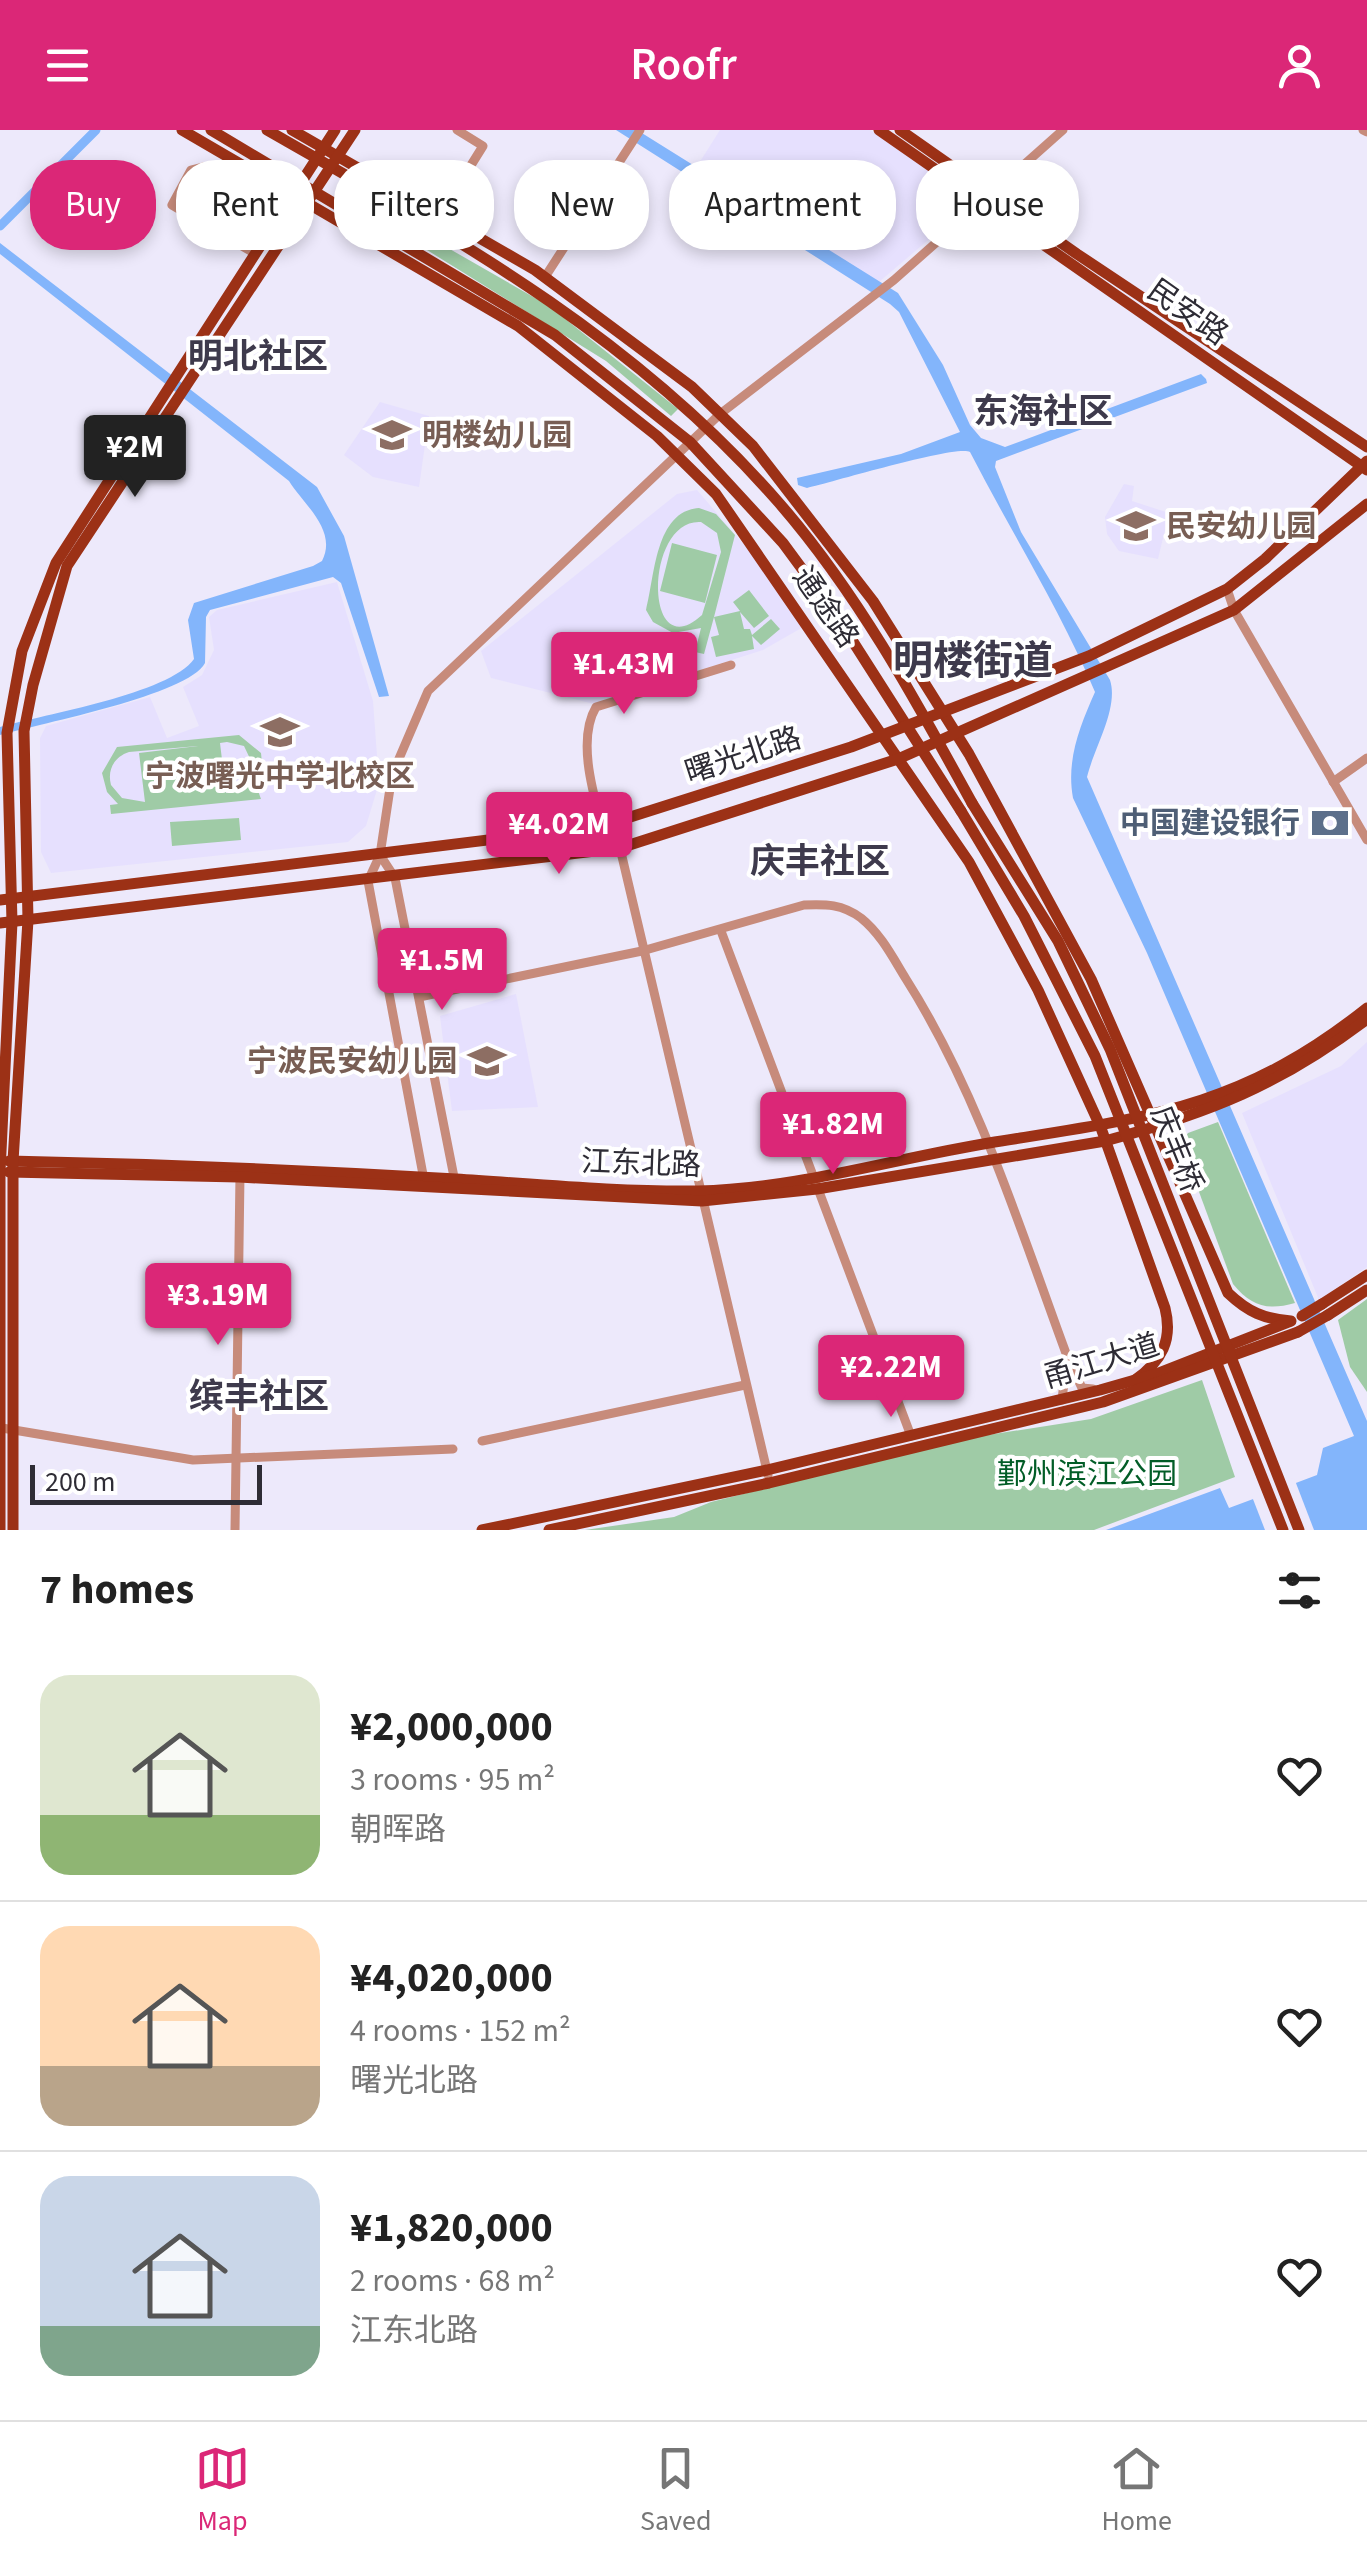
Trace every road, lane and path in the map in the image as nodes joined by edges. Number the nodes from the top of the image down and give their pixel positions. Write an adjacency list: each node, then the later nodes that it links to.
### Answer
1 (182, 130): 13 (main road, 通途路)
2 (211, 130): 14 (main road, 通途路)
3 (267, 130): 12 (main road, 通途路)
4 (292, 130): 12 (main road, 通途路)
5 (335, 130): 12 (main road)
6 (355, 130): 16 (main road)
7 (457, 130): 17 (street)
8 (640, 130): 37 (street)
9 (879, 130): 18 (main road, 民安路)
10 (900, 130): 19 (main road, 民安路)
11 (1062, 130): 20 (street)
12 (319, 153): 15 (main road); 21 (main road, 通途路)
13 (233, 160)
14 (262, 160)
15 (314, 160)
16 (337, 160)
17 (474, 160)
18 (929, 160)
19 (940, 160)
20 (1027, 160)
21 (334, 162)
22 (334, 165): 24 (main road)
23 (314, 190): 24 (main road, 通途路)
24 (317, 191): 25 (main road); 42 (main road, 通途路)
25 (314, 195)
26 (314, 207): 44 (main road, 通途路)
27 (237, 243): 27 (street)
28 (494, 247): 37 (main road, 通途路)
29 (249, 250): 36 (street)
30 (256, 250): 36 (main road)
31 (275, 250): 38 (main road)
32 (475, 250): 41 (main road, 通途路)
33 (927, 250): 40 (street)
34 (1064, 250): 45 (main road, 民安路)
35 (1071, 250): 43 (main road, 民安路)
36 (254, 253): 38 (main road)
37 (545, 277): 40 (main road, 通途路)
38 (190, 368): 39 (main road)
39 (163, 408): 67 (main road); 68 (main road)
40 (720, 414): 41 (street); 50 (main road, 通途路)
41 (704, 428): 42 (street); 51 (main road, 通途路)
42 (690, 442): 44 (street); 52 (main road, 通途路)
43 (1367, 447)
44 (676, 454): 54 (main road, 通途路); 64 (street)
45 (1366, 466): 47 (main road, 曙光北路)
46 (1367, 504): 48 (main road, 曙光北路)
47 (1227, 589): 48 (street); 50 (main road, 曙光北路)
48 (1234, 610): 53 (main road, 曙光北路); 59 (street)
49 (731, 665): 61 (street)
50 (944, 711): 51 (main road, 曙光北路); 53 (main road, 通途路)
51 (926, 719): 52 (main road, 曙光北路); 55 (main road, 通途路)
52 (907, 726): 54 (main road, 曙光北路); 56 (main road, 通途路)
53 (956, 732): 55 (main road, 曙光北路); 77 (main road, 通途路)
54 (885, 735): 58 (main road, 通途路); 61 (main road, 曙光北路)
55 (938, 740): 56 (main road, 曙光北路); 60 (main road, 通途路)
56 (921, 748): 58 (main road, 曙光北路); 60 (main road, 通途路)
57 (1367, 758): 59 (street)
58 (898, 759): 63 (main road, 曙光北路); 78 (main road, 通途路)
59 (1333, 782): 62 (street)
60 (966, 807): 107 (main road, 庆丰桥, bridge); 108 (main road, 庆丰桥, bridge)
61 (602, 826): 64 (main road, 曙光北路)
62 (1367, 840)
63 (620, 848): 65 (main road, 曙光北路); 72 (street)
64 (380, 855): 65 (street); 66 (street); 67 (main road, 曙光北路)
65 (395, 878): 66 (main road, 曙光北路); 73 (street)
66 (368, 881): 69 (main road, 曙光北路); 83 (street)
67 (28, 897): 68 (main road, 曙光北路); 69 (main road)
68 (6, 900): 70 (main road)
69 (28, 920): 70 (main road, 曙光北路); 81 (main road)
70 (6, 923): 81 (main road)
71 (721, 932): 72 (street); 79 (street); 84 (street)
72 (642, 952): 73 (street); 86 (street)
73 (419, 997): 85 (street)
74 (1367, 1008): 76 (main road, 江东北路)
75 (1367, 1019): 76 (main road, 江东北路)
76 (1232, 1096): 77 (main road, 江东北路)
77 (1156, 1122): 78 (main road, 江东北路); 90 (main road, 通途路)
78 (1103, 1135): 79 (main road, 江东北路); 80 (main road, 江东北路); 92 (main road, 通途路)
79 (988, 1143): 80 (street); 84 (main road, 江东北路)
80 (993, 1157): 84 (main road, 江东北路); 91 (street)
81 (4, 1166): 82 (main road, 江东北路); 96 (main road)
82 (240, 1172): 83 (main road, 江东北路); 100 (street)
83 (424, 1182): 85 (main road, 江东北路)
84 (815, 1183): 86 (main road, 江东北路); 97 (street)
85 (455, 1184): 86 (main road, 江东北路)
86 (701, 1196): 93 (street)
87 (1367, 1275): 89 (main road, 甬江大道)
88 (1367, 1290): 89 (main road, 甬江大道)
89 (1325, 1310): 90 (main road, 甬江大道, bridge)
90 (1297, 1323): 92 (main road, 甬江大道); 101 (main road, 甬江大道)
91 (1067, 1356): 94 (street); 95 (street)
92 (1136, 1380): 94 (main road, 甬江大道)
93 (745, 1385): 98 (street); 101 (street)
94 (1100, 1390): 95 (main road, 甬江大道)
95 (1062, 1400): 97 (main road, 甬江大道)
96 (8, 1429): 100 (street); 102 (main road); 103 (main road)
97 (911, 1436): 101 (main road, 甬江大道)
98 (482, 1440)
99 (453, 1449): 100 (street)
100 (236, 1460): 104 (street)
101 (768, 1477): 105 (main road, 甬江大道); 106 (main road, 甬江大道)
102 (0, 1530)
103 (14, 1530)
104 (235, 1530)
105 (482, 1530)
106 (549, 1530)
107 (1283, 1530)
108 (1300, 1530)

